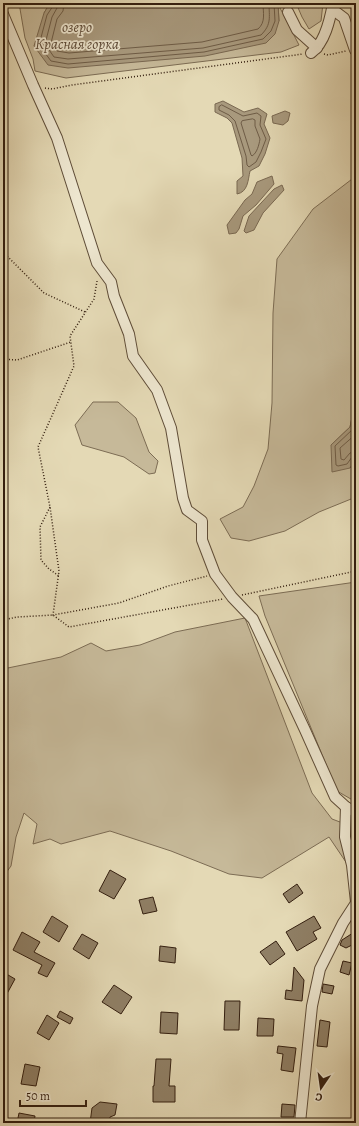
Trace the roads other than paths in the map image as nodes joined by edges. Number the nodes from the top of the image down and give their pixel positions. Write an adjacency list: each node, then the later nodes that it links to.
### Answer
1 (332, 6): 2 (street); 4 (street)
2 (288, 12)
3 (3, 14): 5 (street)
4 (355, 50)
5 (346, 807): 6 (street); 7 (street)
6 (356, 812)
7 (356, 903): 8 (street)
8 (300, 1123)

